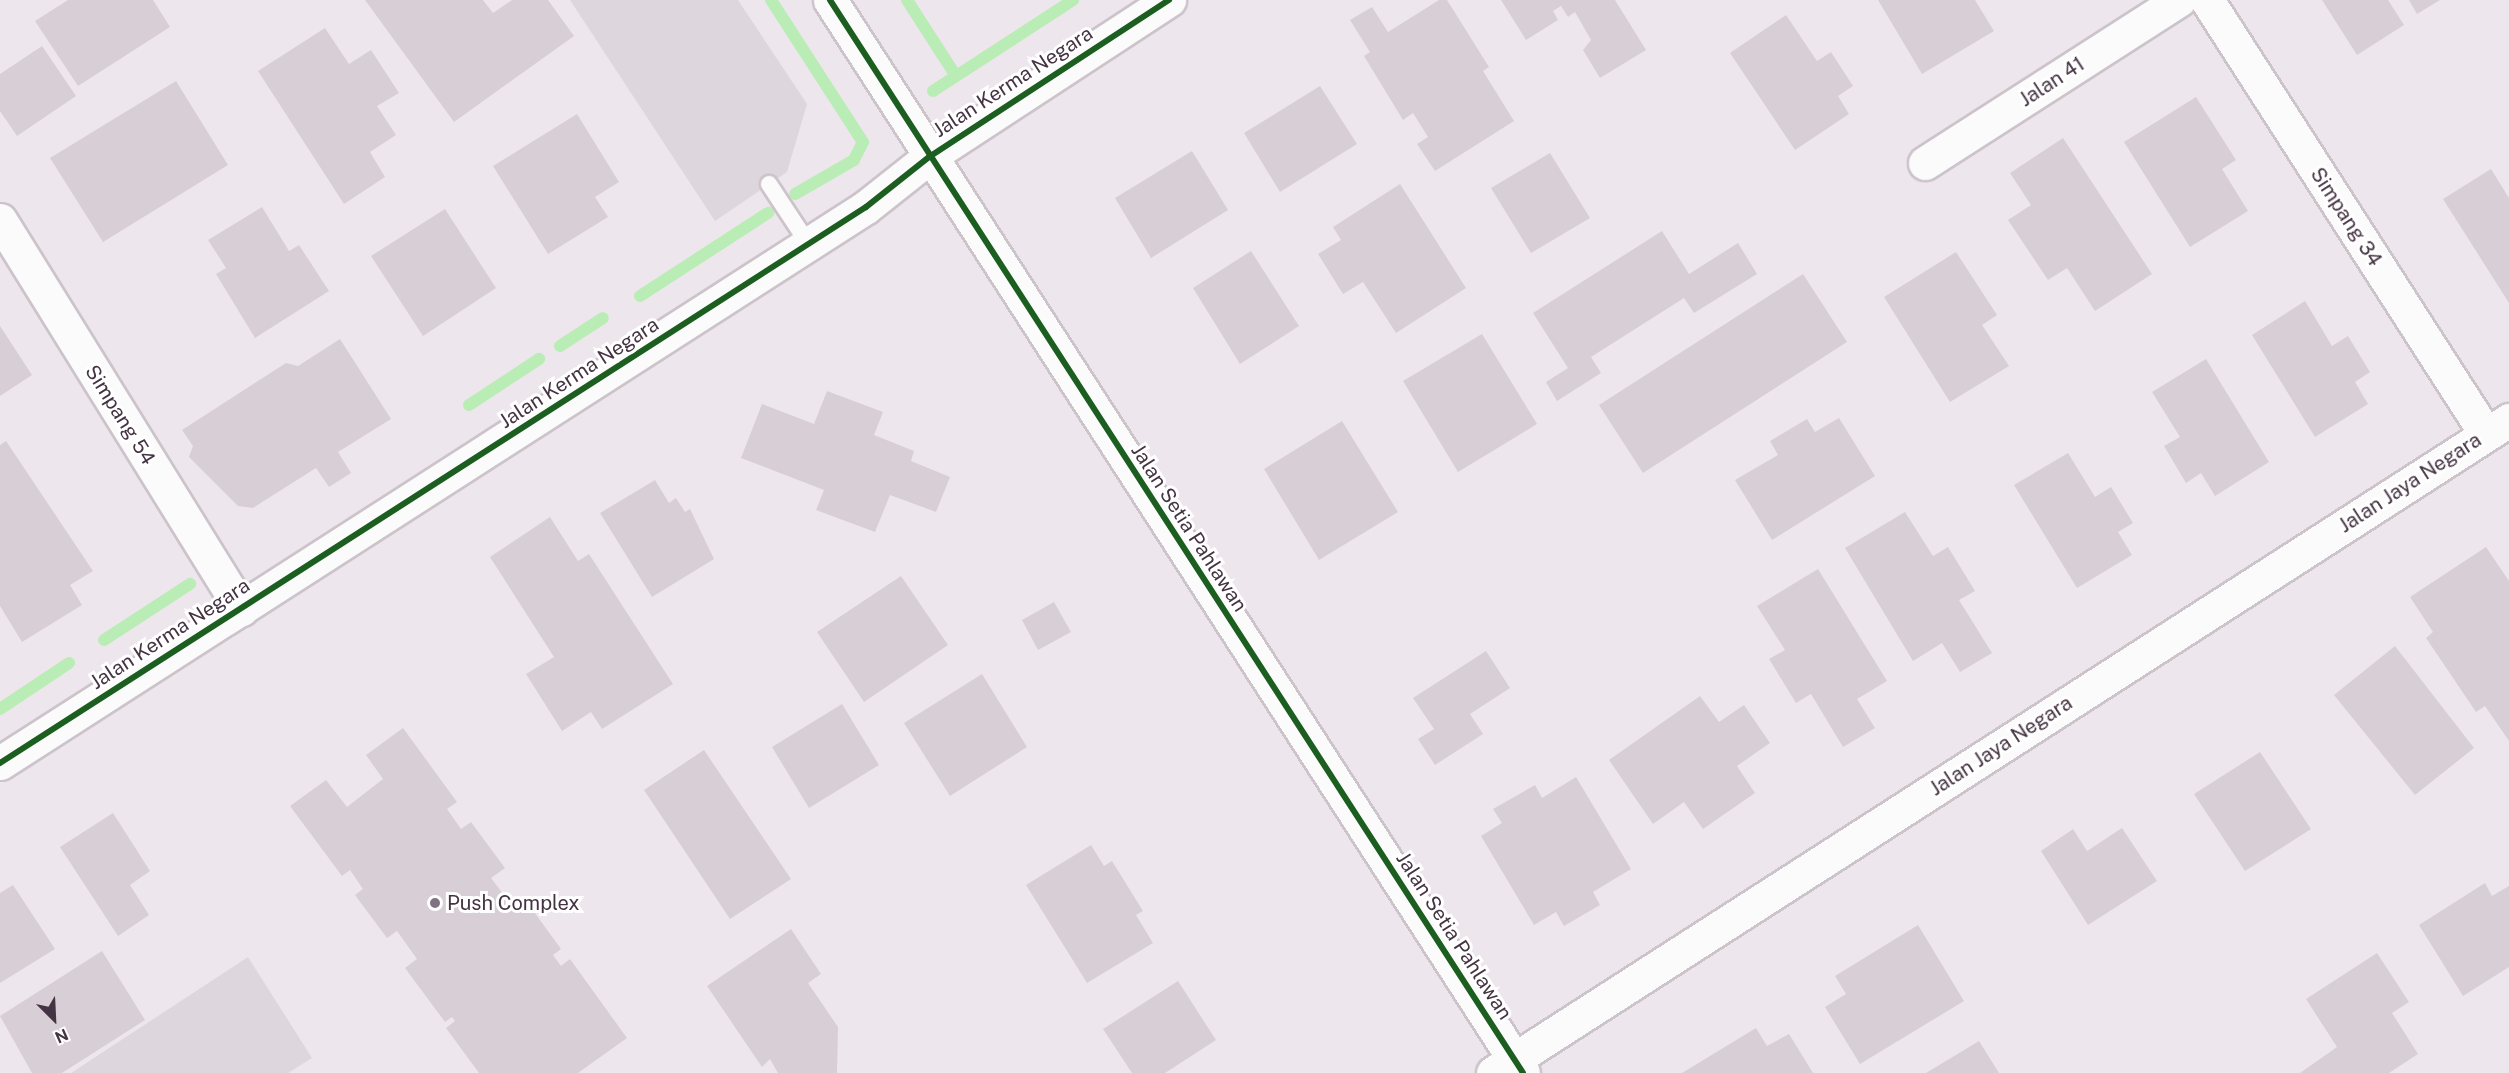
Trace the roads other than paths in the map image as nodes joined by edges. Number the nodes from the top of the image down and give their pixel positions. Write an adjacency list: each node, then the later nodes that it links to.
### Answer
1 (830, 0): 5 (street, Jalan Setia Pahlawan)
2 (1169, 0): 5 (street, Jalan Kerma Negara)
3 (2179, 0): 6 (street, Jalan 41)
4 (2206, 0): 10 (street, Simpang 34)
5 (929, 157): 9 (street, Jalan Kerma Negara); 13 (street, Jalan Setia Pahlawan)
6 (1925, 163)
7 (769, 184): 9 (lane)
8 (0, 220): 11 (street, Simpang 54)
9 (809, 245): 11 (street, Jalan Kerma Negara)
10 (2497, 427): 13 (street, Jalan Jaya Negara)
11 (241, 609): 12 (street, Jalan Kerma Negara)
12 (0, 762)
13 (1510, 1069)

